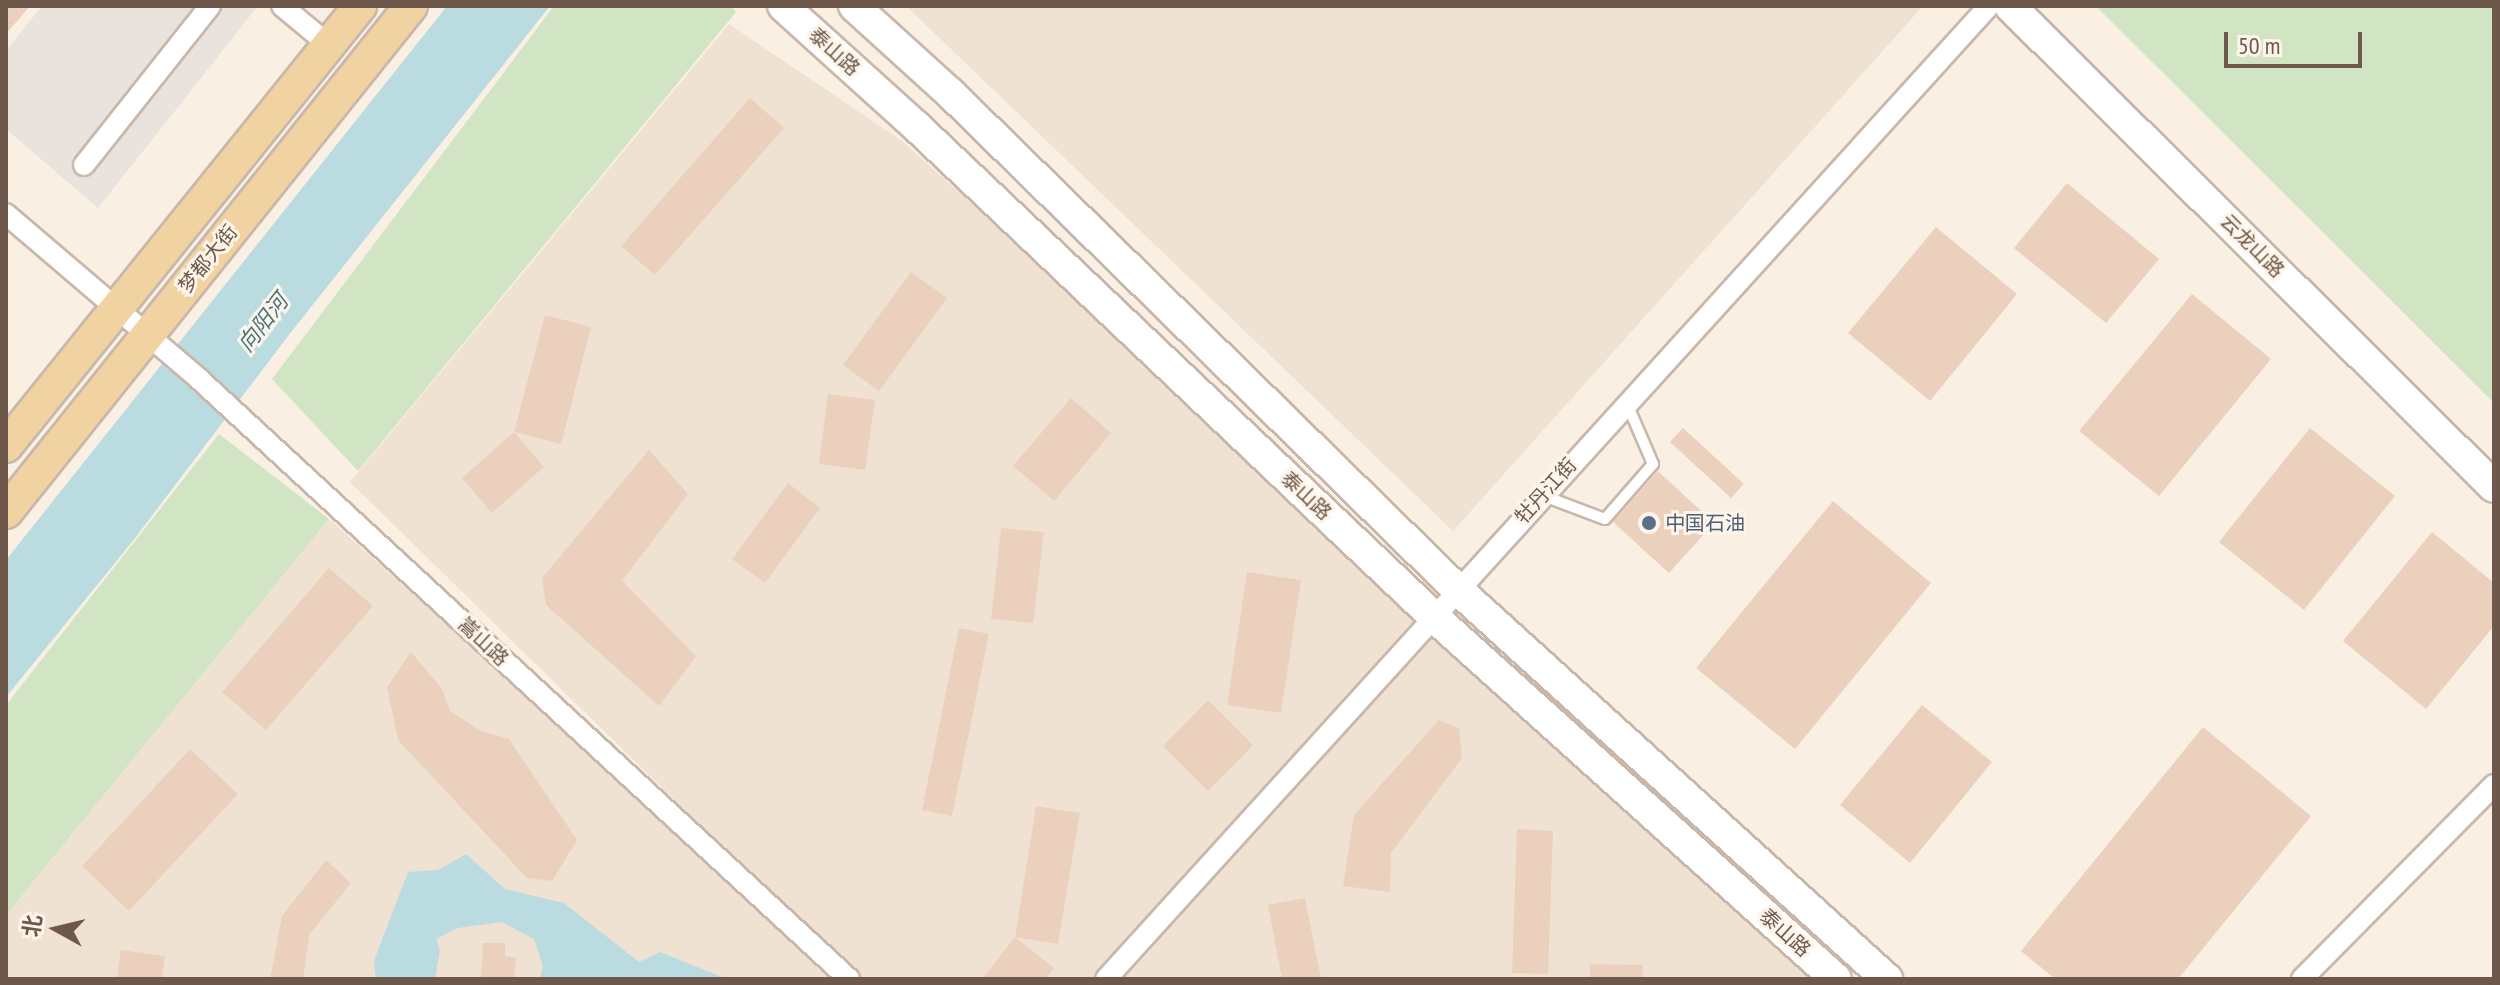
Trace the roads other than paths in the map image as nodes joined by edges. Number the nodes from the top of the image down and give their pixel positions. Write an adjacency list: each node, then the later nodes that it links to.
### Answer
1 (210, 6): 10 (street)
2 (282, 6): 9 (street)
3 (360, 6): 9 (main road, 梦都大街)
4 (411, 6): 13 (main road, 梦都大街)
5 (783, 6): 20 (street, 泰山路)
6 (854, 6): 19 (street, 泰山路)
7 (1989, 6): 14 (street, 牡丹江街)
8 (2010, 6): 16 (street, 云龙山路)
9 (329, 45): 12 (main road, 梦都大街)
10 (84, 165)
11 (6, 214): 12 (street, 嵩山路)
12 (115, 307): 13 (street, 嵩山路); 15 (main road, 梦都大街)
13 (147, 335): 18 (main road, 梦都大街); 22 (street, 嵩山路)
14 (1627, 403): 17 (street, 牡丹江街); 17 (lane)
15 (6, 446)
16 (2494, 487)
17 (1542, 496): 19 (street, 牡丹江街)
18 (6, 512)
19 (1457, 589): 20 (street, 牡丹江街); 25 (street, 泰山路)
20 (1433, 616): 23 (street, 牡丹江街); 24 (street, 泰山路)
21 (2494, 785): 26 (street)
22 (849, 979)
23 (1106, 979)
24 (1836, 979)
25 (1887, 979)
26 (2302, 979)

